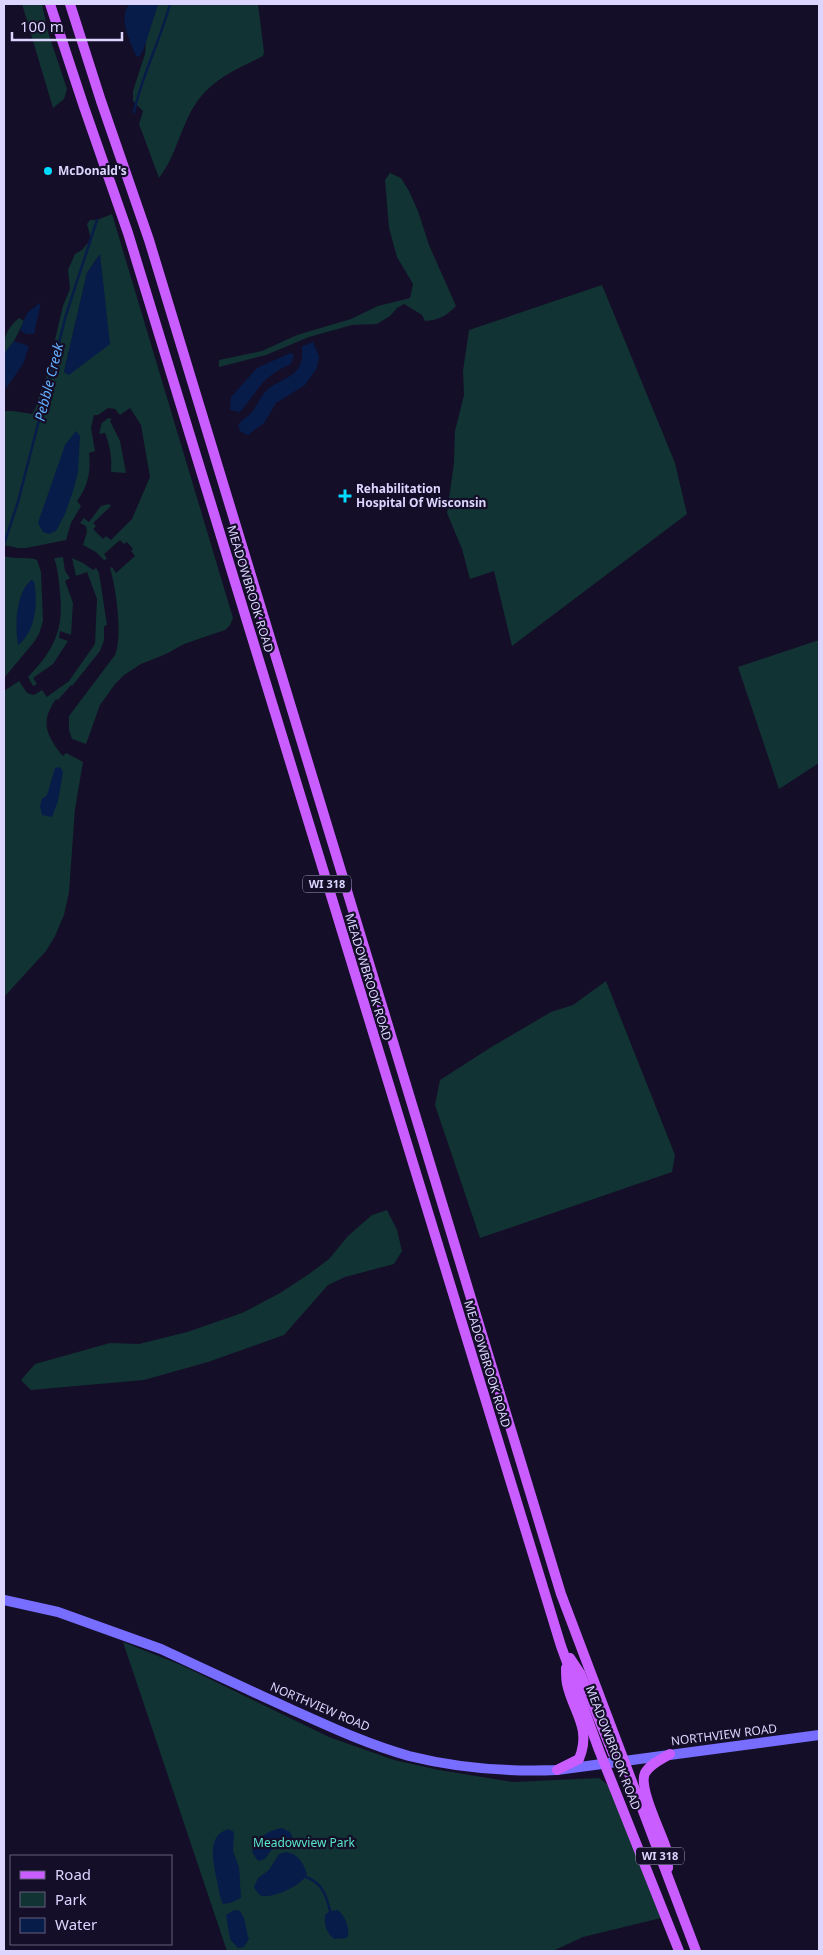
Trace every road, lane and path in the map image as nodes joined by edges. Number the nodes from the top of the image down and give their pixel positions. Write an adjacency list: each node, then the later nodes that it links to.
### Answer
1 (50, 4): 4 (main road, MEADOWBROOK ROAD / WI 318)
2 (70, 4): 8 (main road, MEADOWBROOK ROAD / WI 318)
3 (4, 1600): 10 (street, NORTHVIEW ROAD)
4 (561, 1646): 5 (main road, MEADOWBROOK ROAD / WI 318); 8 (main road)
5 (565, 1657): 9 (main road, MEADOWBROOK ROAD / WI 318); 10 (main road)
6 (819, 1735): 7 (street, NORTHVIEW ROAD)
7 (670, 1754): 8 (street, NORTHVIEW ROAD); 11 (main road)
8 (624, 1761): 9 (street, NORTHVIEW ROAD); 11 (main road, MEADOWBROOK ROAD / WI 318)
9 (606, 1764): 10 (street, NORTHVIEW ROAD); 12 (main road, MEADOWBROOK ROAD / WI 318)
10 (557, 1770)
11 (670, 1881): 13 (main road, MEADOWBROOK ROAD / WI 318)
12 (679, 1951)
13 (696, 1951)

